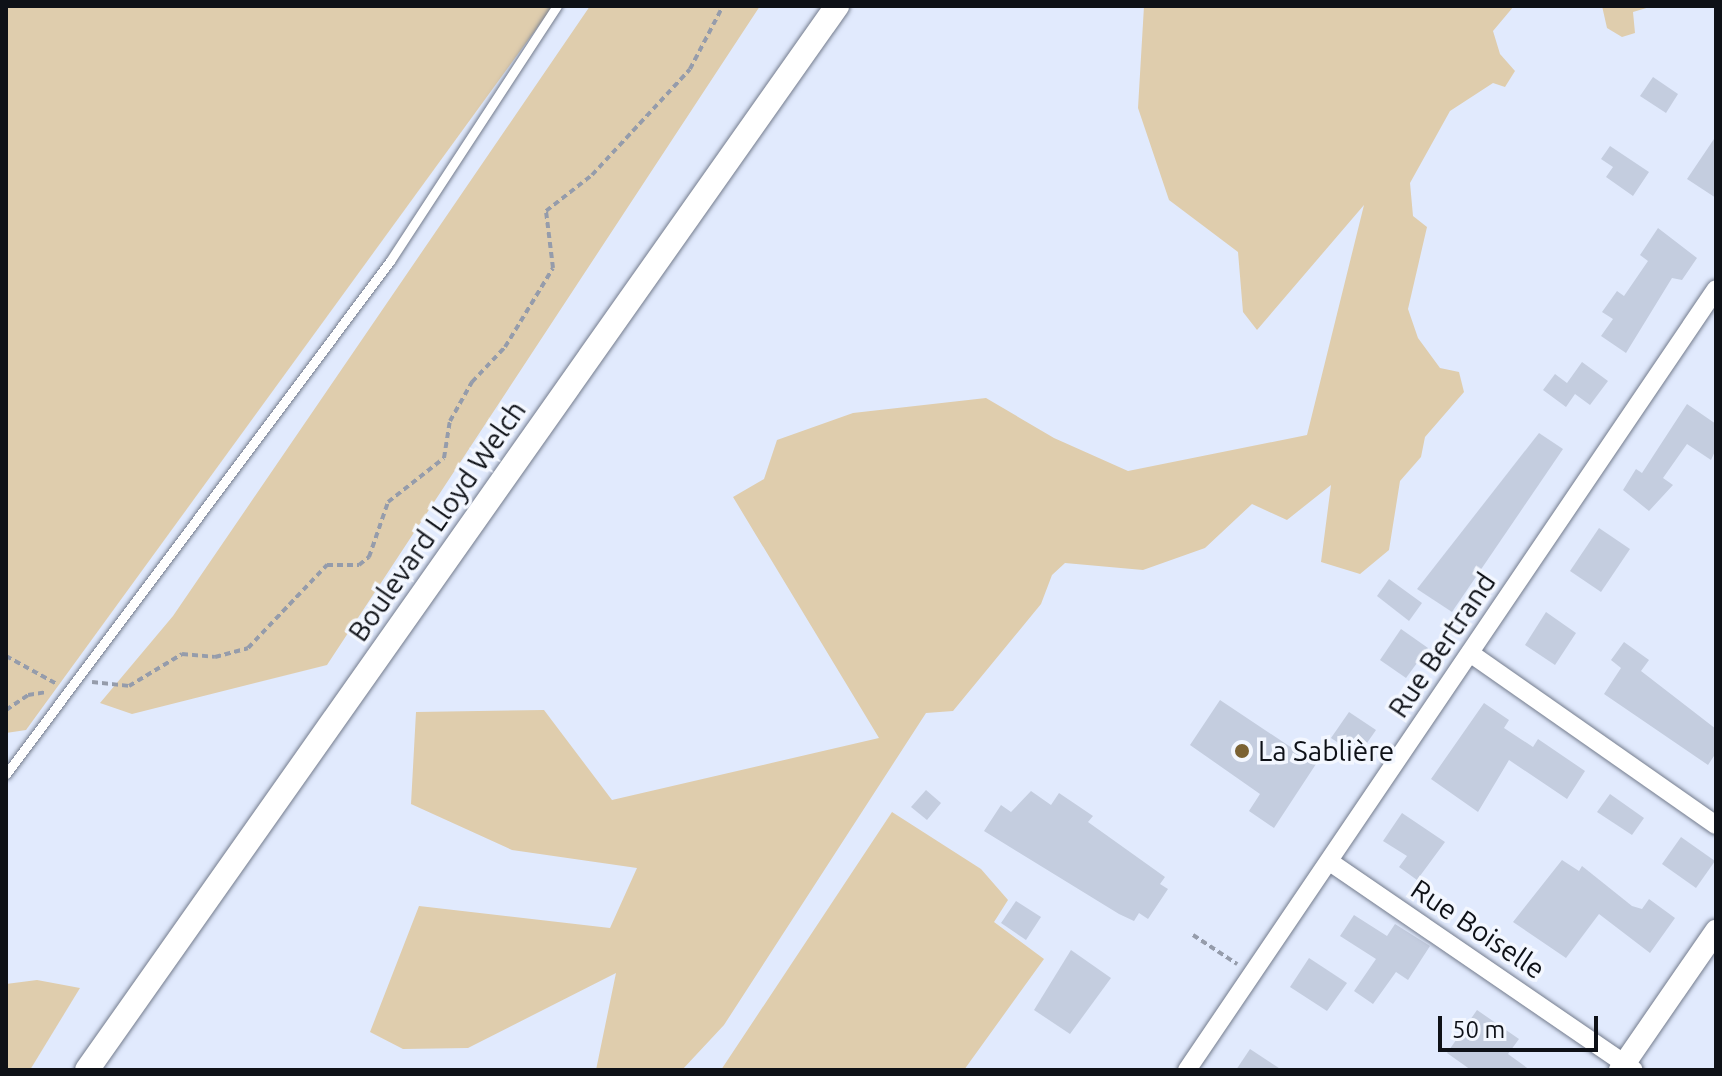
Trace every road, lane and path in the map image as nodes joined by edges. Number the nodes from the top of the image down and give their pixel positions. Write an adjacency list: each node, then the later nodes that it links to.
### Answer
1 (557, 6): 7 (lane)
2 (723, 6): 7 (path)
3 (837, 6): 16 (main road, Boulevard Lloyd Welch)
4 (1716, 289): 5 (street, Rue Bertrand)
5 (1470, 653): 10 (street); 11 (street, Rue Bertrand)
6 (6, 656): 7 (path)
7 (71, 687): 8 (path); 9 (lane)
8 (6, 710)
9 (6, 774)
10 (1716, 825)
11 (1330, 862): 14 (street, Rue Bertrand); 15 (street, Rue Boiselle)
12 (1716, 931): 15 (street)
13 (1193, 935): 14 (path)
14 (1252, 974): 17 (street, Rue Bertrand)
15 (1626, 1068)
16 (87, 1070)
17 (1187, 1070)

